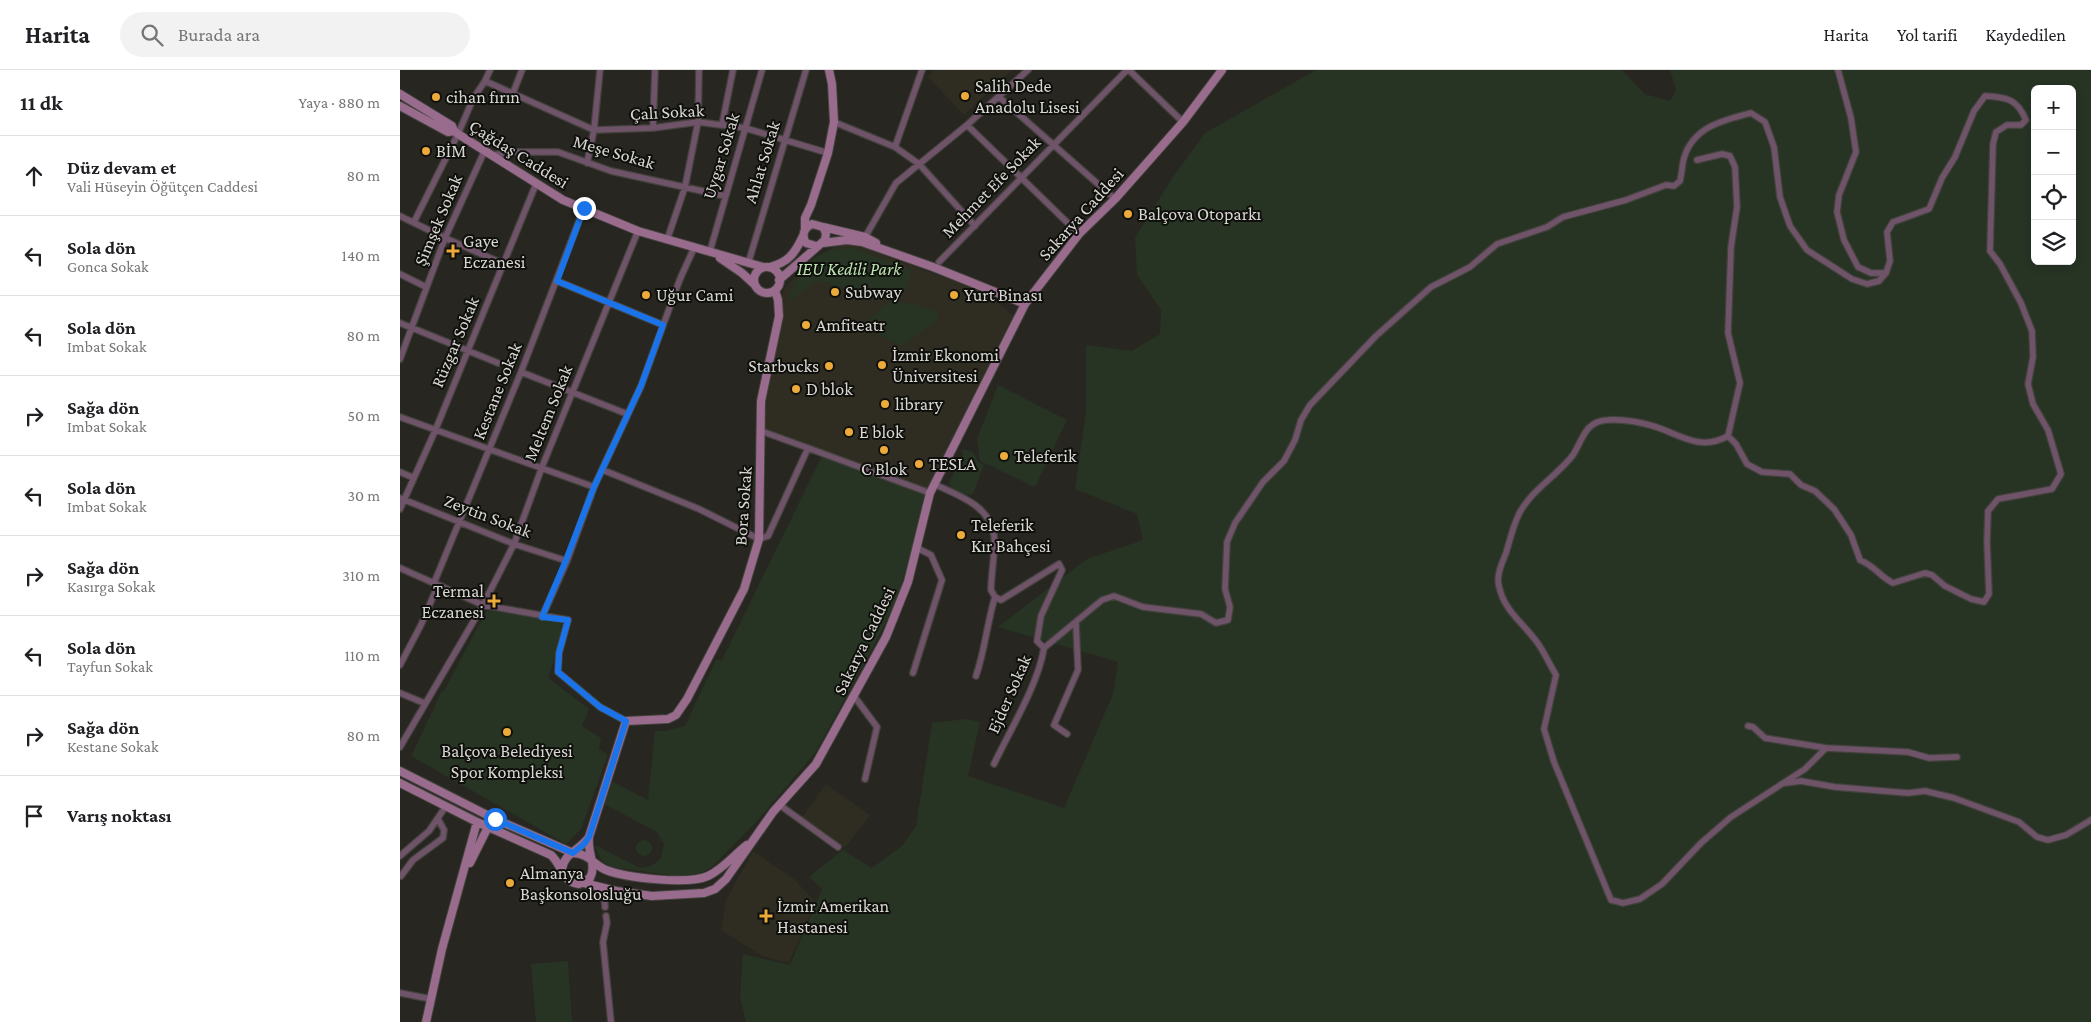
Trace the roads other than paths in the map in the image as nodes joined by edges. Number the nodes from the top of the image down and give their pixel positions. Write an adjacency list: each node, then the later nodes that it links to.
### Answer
1 (522, 70): 16 (street)
2 (600, 70): 27 (street)
3 (655, 70): 25 (street)
4 (699, 70): 20 (street)
5 (733, 70): 23 (street)
6 (762, 70): 26 (street, Uygar Sokak)
7 (806, 70): 29 (street, Ahlat Sokak)
8 (829, 70): 21 (main road)
9 (922, 70): 31 (street)
10 (1027, 70): 18 (street)
11 (1128, 70): 22 (street); 30 (street, Mehmet Efe Sokak)
12 (1222, 70): 22 (main road, Sakarya Caddesi)
13 (1838, 70): 62 (street)
14 (487, 71): 15 (street)
15 (485, 81): 16 (street); 28 (street)
16 (513, 93): 27 (street)
17 (400, 94): 28 (main road, Çağdaş Caddesi)
18 (999, 97): 24 (street); 30 (street)
19 (400, 106): 28 (main road, Çağdaş Caddesi)
20 (698, 122): 23 (street, Çalı Sokak); 25 (street, Çalı Sokak); 40 (street)
21 (834, 122): 31 (street); 33 (main road)
22 (1183, 122): 42 (main road, Sakarya Caddesi)
23 (722, 125): 26 (street, Çalı Sokak)
24 (967, 125): 37 (street); 38 (street)
25 (654, 128): 27 (street, Çalı Sokak)
26 (746, 128): 29 (street, Çalı Sokak); 41 (street, Uygar Sokak)
27 (594, 130): 36 (street)
28 (456, 133): 32 (main road, Çağdaş Caddesi); 46 (street)
29 (784, 141): 33 (street, Çalı Sokak); 60 (street, Ahlat Sokak)
30 (1054, 144): 38 (street, Mehmet Efe Sokak); 42 (street)
31 (895, 147): 37 (street)
32 (485, 150): 34 (main road, Çağdaş Caddesi); 52 (street, Şimşek Sokak)
33 (828, 153): 43 (main road)
34 (492, 155): 36 (street, Meşe Sokak); 39 (main road, Çağdaş Caddesi)
35 (1697, 160): 83 (street)
36 (587, 163): 40 (street, Meşe Sokak)
37 (919, 164): 48 (street); 54 (street)
38 (1022, 179): 48 (street, Mehmet Efe Sokak); 51 (street)
39 (536, 184): 44 (main road, Çağdaş Caddesi); 59 (street, Rüzgar Sokak)
40 (685, 186): 41 (street, Meşe Sokak); 53 (street)
41 (725, 196): 57 (street, Uygar Sokak)
42 (1115, 199): 51 (main road, Sakarya Caddesi)
43 (811, 205): 47 (main road); 50 (main road)
44 (584, 208): 49 (main road, Çağdaş Caddesi); 65 (street, Kestane Sokak)
45 (400, 216): 46 (street)
46 (414, 222): 52 (street)
47 (819, 225): 50 (main road); 54 (main road); 55 (main road)
48 (975, 226): 58 (street, Mehmet Efe Sokak)
49 (638, 231): 53 (main road, Çağdaş Caddesi); 69 (street, Meltem Sokak)
50 (804, 232): 55 (main road); 61 (main road)
51 (1079, 234): 70 (main road, Sakarya Caddesi)
52 (445, 238): 59 (street); 67 (street, Şimşek Sokak)
53 (667, 240): 56 (main road, Çağdaş Caddesi)
54 (864, 240): 55 (main road); 70 (main road)
55 (819, 245): 64 (main road)
56 (694, 248): 57 (main road, Çağdaş Caddesi); 72 (street)
57 (710, 251): 60 (main road, Çağdaş Caddesi); 66 (main road, Çağdaş Caddesi)
58 (939, 262)
59 (504, 264): 74 (street, Rüzgar Sokak)
60 (748, 264): 61 (main road, Çağdaş Caddesi)
61 (767, 268): 64 (main road); 66 (main road)
62 (1886, 273): 83 (street); 105 (street)
63 (400, 274): 67 (street)
64 (779, 280): 68 (main road)
65 (557, 281): 69 (street); 77 (street, Kestane Sokak)
66 (754, 285): 68 (main road)
67 (426, 287): 73 (street, Şimşek Sokak)
68 (774, 290): 82 (main road, Bora Sokak)
69 (610, 302): 72 (street); 78 (street, Meltem Sokak)
70 (1025, 304): 90 (main road, Sakarya Caddesi)
71 (400, 323): 73 (street)
72 (663, 325): 79 (street)
73 (411, 328): 74 (street); 75 (street, Şimşek Sokak)
74 (467, 351): 76 (street); 81 (street, Rüzgar Sokak)
75 (400, 359)
76 (498, 363)
77 (521, 372): 78 (street); 84 (street, Kestane Sokak)
78 (573, 391): 79 (street); 86 (street, Meltem Sokak)
79 (628, 414): 87 (street)
80 (400, 416): 81 (street)
81 (435, 430): 84 (street); 89 (street, Rüzgar Sokak)
82 (761, 431): 85 (street); 96 (main road, Bora Sokak)
83 (1728, 436): 123 (street)
84 (490, 448): 86 (street); 95 (street, Kestane Sokak)
85 (808, 448): 92 (street); 96 (street)
86 (542, 467): 91 (street); 97 (street, Meltem Sokak)
87 (603, 470): 91 (street); 96 (street)
88 (400, 472): 89 (street)
89 (414, 478): 93 (street, Rüzgar Sokak)
90 (934, 484): 92 (main road, Sakarya Caddesi); 102 (street)
91 (594, 487): 99 (street)
92 (930, 493): 98 (main road, Sakarya Caddesi)
93 (402, 498): 94 (street, Rüzgar Sokak); 95 (street, Zeytin Sokak)
94 (400, 510)
95 (460, 522): 97 (street, Zeytin Sokak); 101 (street, Kestane Sokak)
96 (759, 539): 113 (main road, Bora Sokak)
97 (514, 544): 99 (street, Zeytin Sokak); 103 (street, Meltem Sokak)
98 (917, 548): 108 (street); 111 (main road, Sakarya Caddesi)
99 (566, 560): 104 (street)
100 (400, 568): 101 (street)
101 (436, 584): 103 (street); 107 (street, Kestane Sokak)
102 (995, 597): 106 (street, Ejder Sokak); 109 (street)
103 (482, 606): 104 (street); 112 (street, Meltem Sokak)
104 (542, 617): 113 (street)
105 (1076, 624): 106 (street); 115 (street)
106 (1044, 648): 119 (street, Ejder Sokak)
107 (400, 665)
108 (912, 673)
109 (976, 676)
110 (400, 693): 112 (street)
111 (854, 696): 121 (street); 125 (main road, Sakarya Caddesi)
112 (424, 703): 116 (street, Meltem Sokak)
113 (626, 721): 131 (main road)
114 (1748, 726): 117 (street)
115 (1067, 734)
116 (400, 747)
117 (1826, 748): 118 (street); 123 (street)
118 (1957, 757)
119 (994, 764)
120 (400, 771): 127 (main road)
121 (865, 779)
122 (400, 783): 124 (main road)
123 (1782, 784): 128 (street)
124 (446, 806): 126 (street); 129 (main road)
125 (781, 806): 132 (main road, Sakarya Caddesi); 133 (street)
126 (438, 819): 135 (street); 138 (street)
127 (495, 819): 129 (main road); 134 (main road)
128 (2091, 820)
129 (477, 822): 130 (main road); 139 (main road)
130 (488, 827): 137 (main road); 139 (main road)
131 (589, 837): 134 (main road); 136 (main road)
132 (752, 840): 136 (main road, Sakarya Caddesi); 141 (main road, Sakarya Caddesi)
133 (838, 848)
134 (573, 853): 136 (main road); 137 (main road)
135 (400, 856)
136 (591, 861): 140 (main road)
137 (562, 871): 140 (main road)
138 (401, 876)
139 (462, 880): 145 (main road)
140 (584, 883): 141 (main road, Sakarya Caddesi)
141 (604, 889): 142 (street)
142 (605, 907)
143 (606, 916): 147 (street)
144 (400, 993): 145 (street)
145 (431, 999): 146 (main road)
146 (426, 1022)
147 (611, 1022)

